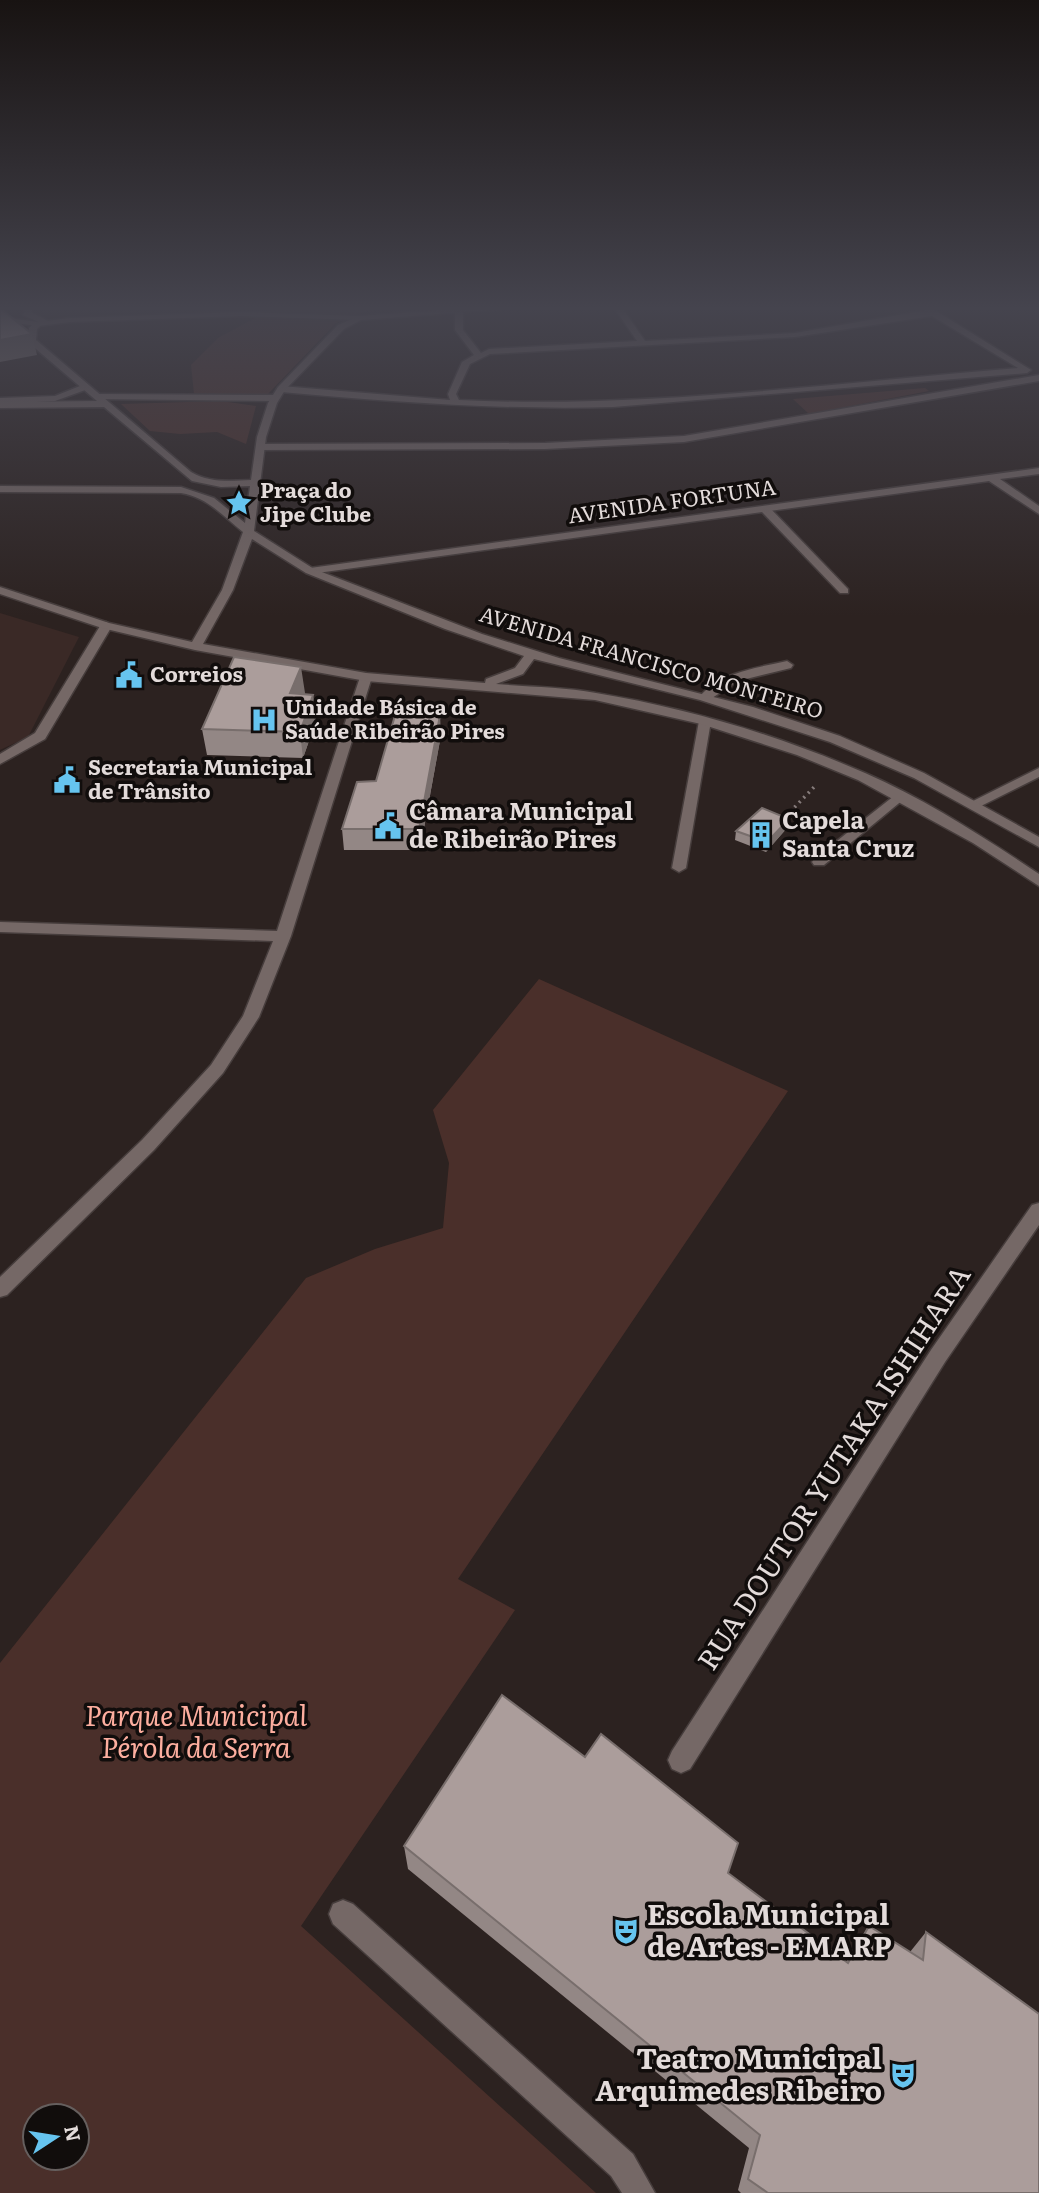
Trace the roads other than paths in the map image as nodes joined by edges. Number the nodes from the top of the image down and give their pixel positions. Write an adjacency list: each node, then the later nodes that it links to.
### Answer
1 (115, 411): 5 (street)
2 (269, 411): 4 (street)
3 (845, 411): 4 (street)
4 (261, 447): 8 (street)
5 (180, 468): 8 (street); 10 (street)
6 (1039, 471): 7 (street, AVENIDA FORTUNA)
7 (992, 478): 11 (street, AVENIDA FORTUNA); 12 (street)
8 (256, 482): 13 (street)
9 (0, 489): 10 (street)
10 (142, 490): 13 (street, AVENIDA FRANCISCO MONTEIRO)
11 (765, 509): 14 (street, AVENIDA FORTUNA); 16 (street)
12 (1039, 511)
13 (249, 532): 14 (street, AVENIDA FRANCISCO MONTEIRO); 18 (street)
14 (310, 571): 19 (street, AVENIDA FRANCISCO MONTEIRO)
15 (0, 590): 17 (street, AVENIDA FRANCISCO MONTEIRO)
16 (844, 591)
17 (106, 626): 18 (street, AVENIDA FRANCISCO MONTEIRO); 25 (street)
18 (195, 646): 21 (street, AVENIDA FRANCISCO MONTEIRO)
19 (531, 654): 22 (street); 23 (street, AVENIDA FRANCISCO MONTEIRO)
20 (787, 665): 23 (street)
21 (366, 677): 22 (street, AVENIDA FRANCISCO MONTEIRO); 34 (street)
22 (482, 685): 24 (street, AVENIDA FRANCISCO MONTEIRO)
23 (705, 698): 28 (street, AVENIDA FRANCISCO MONTEIRO)
24 (705, 721): 27 (street, AVENIDA FRANCISCO MONTEIRO); 31 (street)
25 (0, 760)
26 (1039, 772): 28 (street)
27 (899, 796): 30 (street); 32 (street, AVENIDA FRANCISCO MONTEIRO)
28 (974, 804): 29 (street, AVENIDA FRANCISCO MONTEIRO)
29 (1039, 843)
30 (819, 862)
31 (679, 869)
32 (1039, 881)
33 (0, 927): 34 (street)
34 (283, 936): 36 (street)
35 (1039, 1210): 37 (street, RUA DOUTOR YUTAKA ISHIHARA)
36 (0, 1289)
37 (681, 1760)
38 (342, 1914): 39 (street)
39 (640, 2193)

